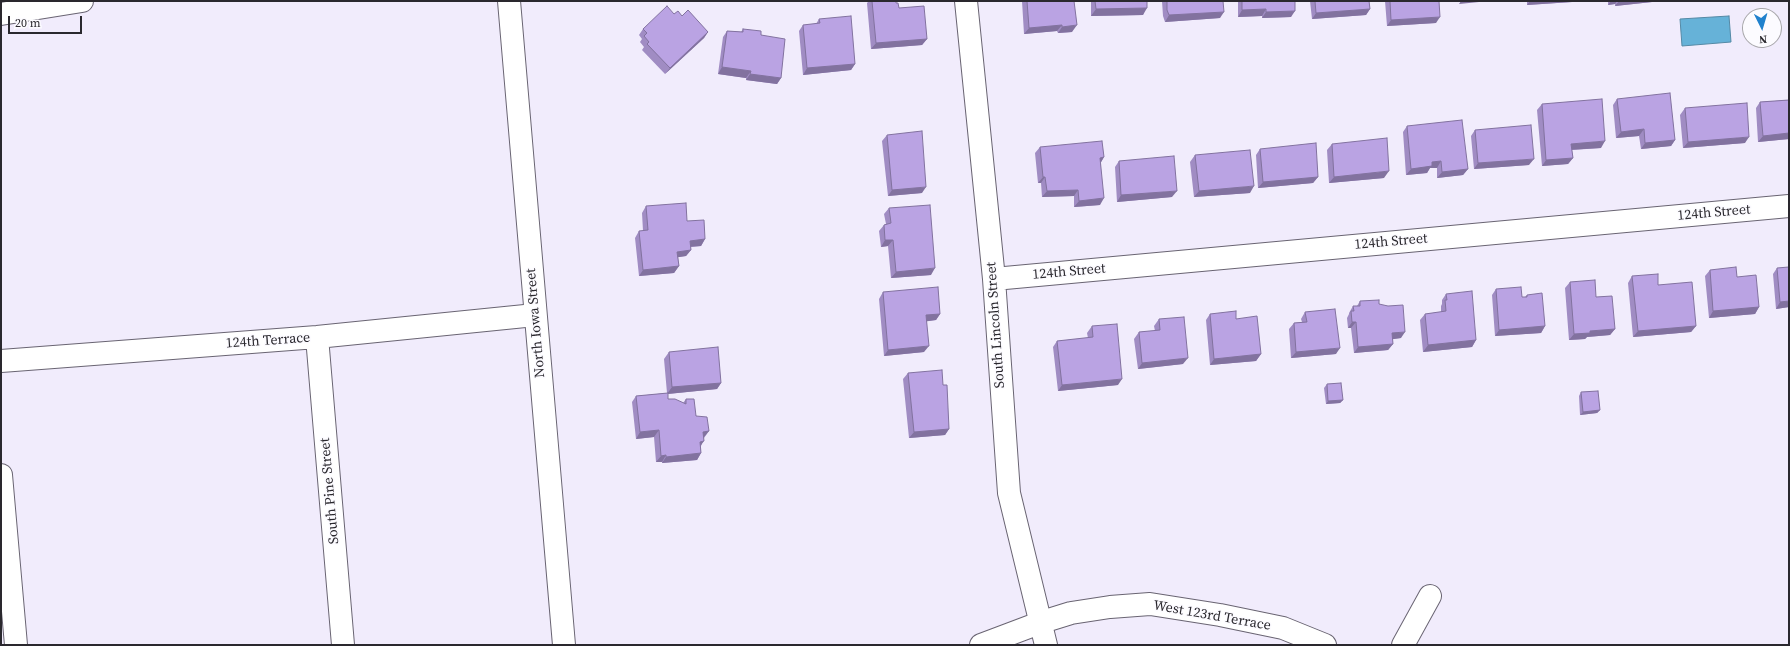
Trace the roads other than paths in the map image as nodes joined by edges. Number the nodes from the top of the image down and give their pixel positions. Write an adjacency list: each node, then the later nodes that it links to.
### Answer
1 (82, 1): 4 (street)
2 (509, 1): 7 (street, North Iowa Street)
3 (966, 1): 6 (street, South Lincoln Street)
4 (1, 14)
5 (1789, 206): 6 (street, 124th Street)
6 (994, 279): 12 (street, South Lincoln Street)
7 (536, 316): 8 (street, 124th Terrace); 15 (street, North Iowa Street)
8 (317, 337): 9 (street, 124th Terrace); 14 (street, South Pine Street)
9 (1, 361)
10 (1, 475): 13 (street)
11 (1430, 596): 19 (street)
12 (1042, 622): 16 (street, West 123rd Terrace); 17 (street, South Lincoln Street); 18 (street, West 123rd Terrace)
13 (16, 645)
14 (343, 645)
15 (564, 645)
16 (981, 645)
17 (1046, 645)
18 (1325, 645)
19 (1403, 645)

